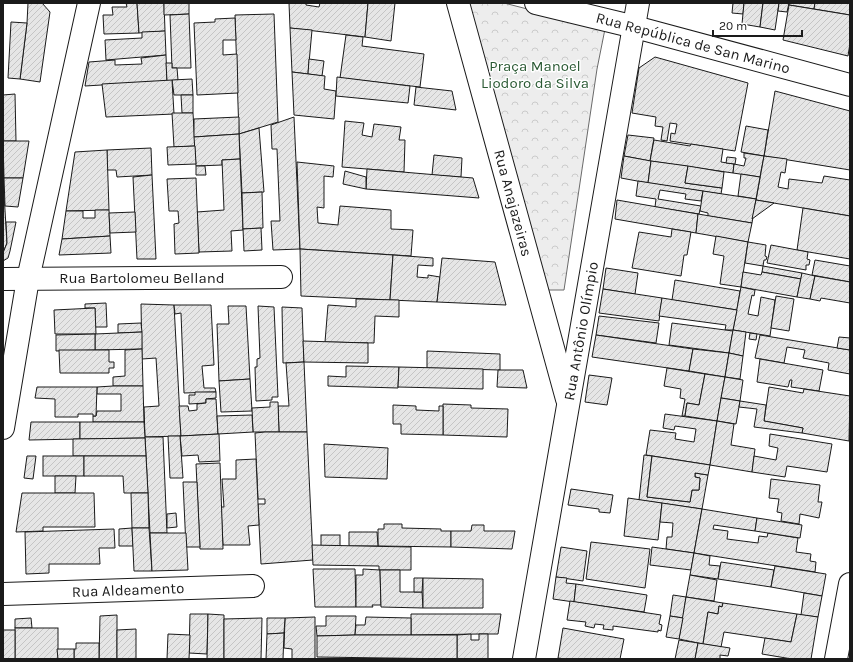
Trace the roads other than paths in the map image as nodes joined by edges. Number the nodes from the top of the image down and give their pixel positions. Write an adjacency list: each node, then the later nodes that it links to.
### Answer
1 (89, 3): 9 (street)
2 (458, 3): 10 (street, Rua Anajazeiras)
3 (536, 3): 5 (street, Rua República de San Marino)
4 (638, 3): 5 (street, Rua Antônio Olímpio)
5 (635, 27): 6 (street, Rua República de San Marino); 10 (street, Rua Antônio Olímpio)
6 (850, 85)
7 (281, 277): 9 (street, Rua Bartolomeu Belland)
8 (3, 279): 9 (street, Rua Bartolomeu Belland)
9 (28, 279): 11 (street)
10 (568, 404): 15 (street, Rua Antônio Olímpio)
11 (3, 428)
12 (850, 584): 16 (street)
13 (253, 586): 14 (street, Rua Aldeamento)
14 (3, 594)
15 (524, 659)
16 (836, 659)

